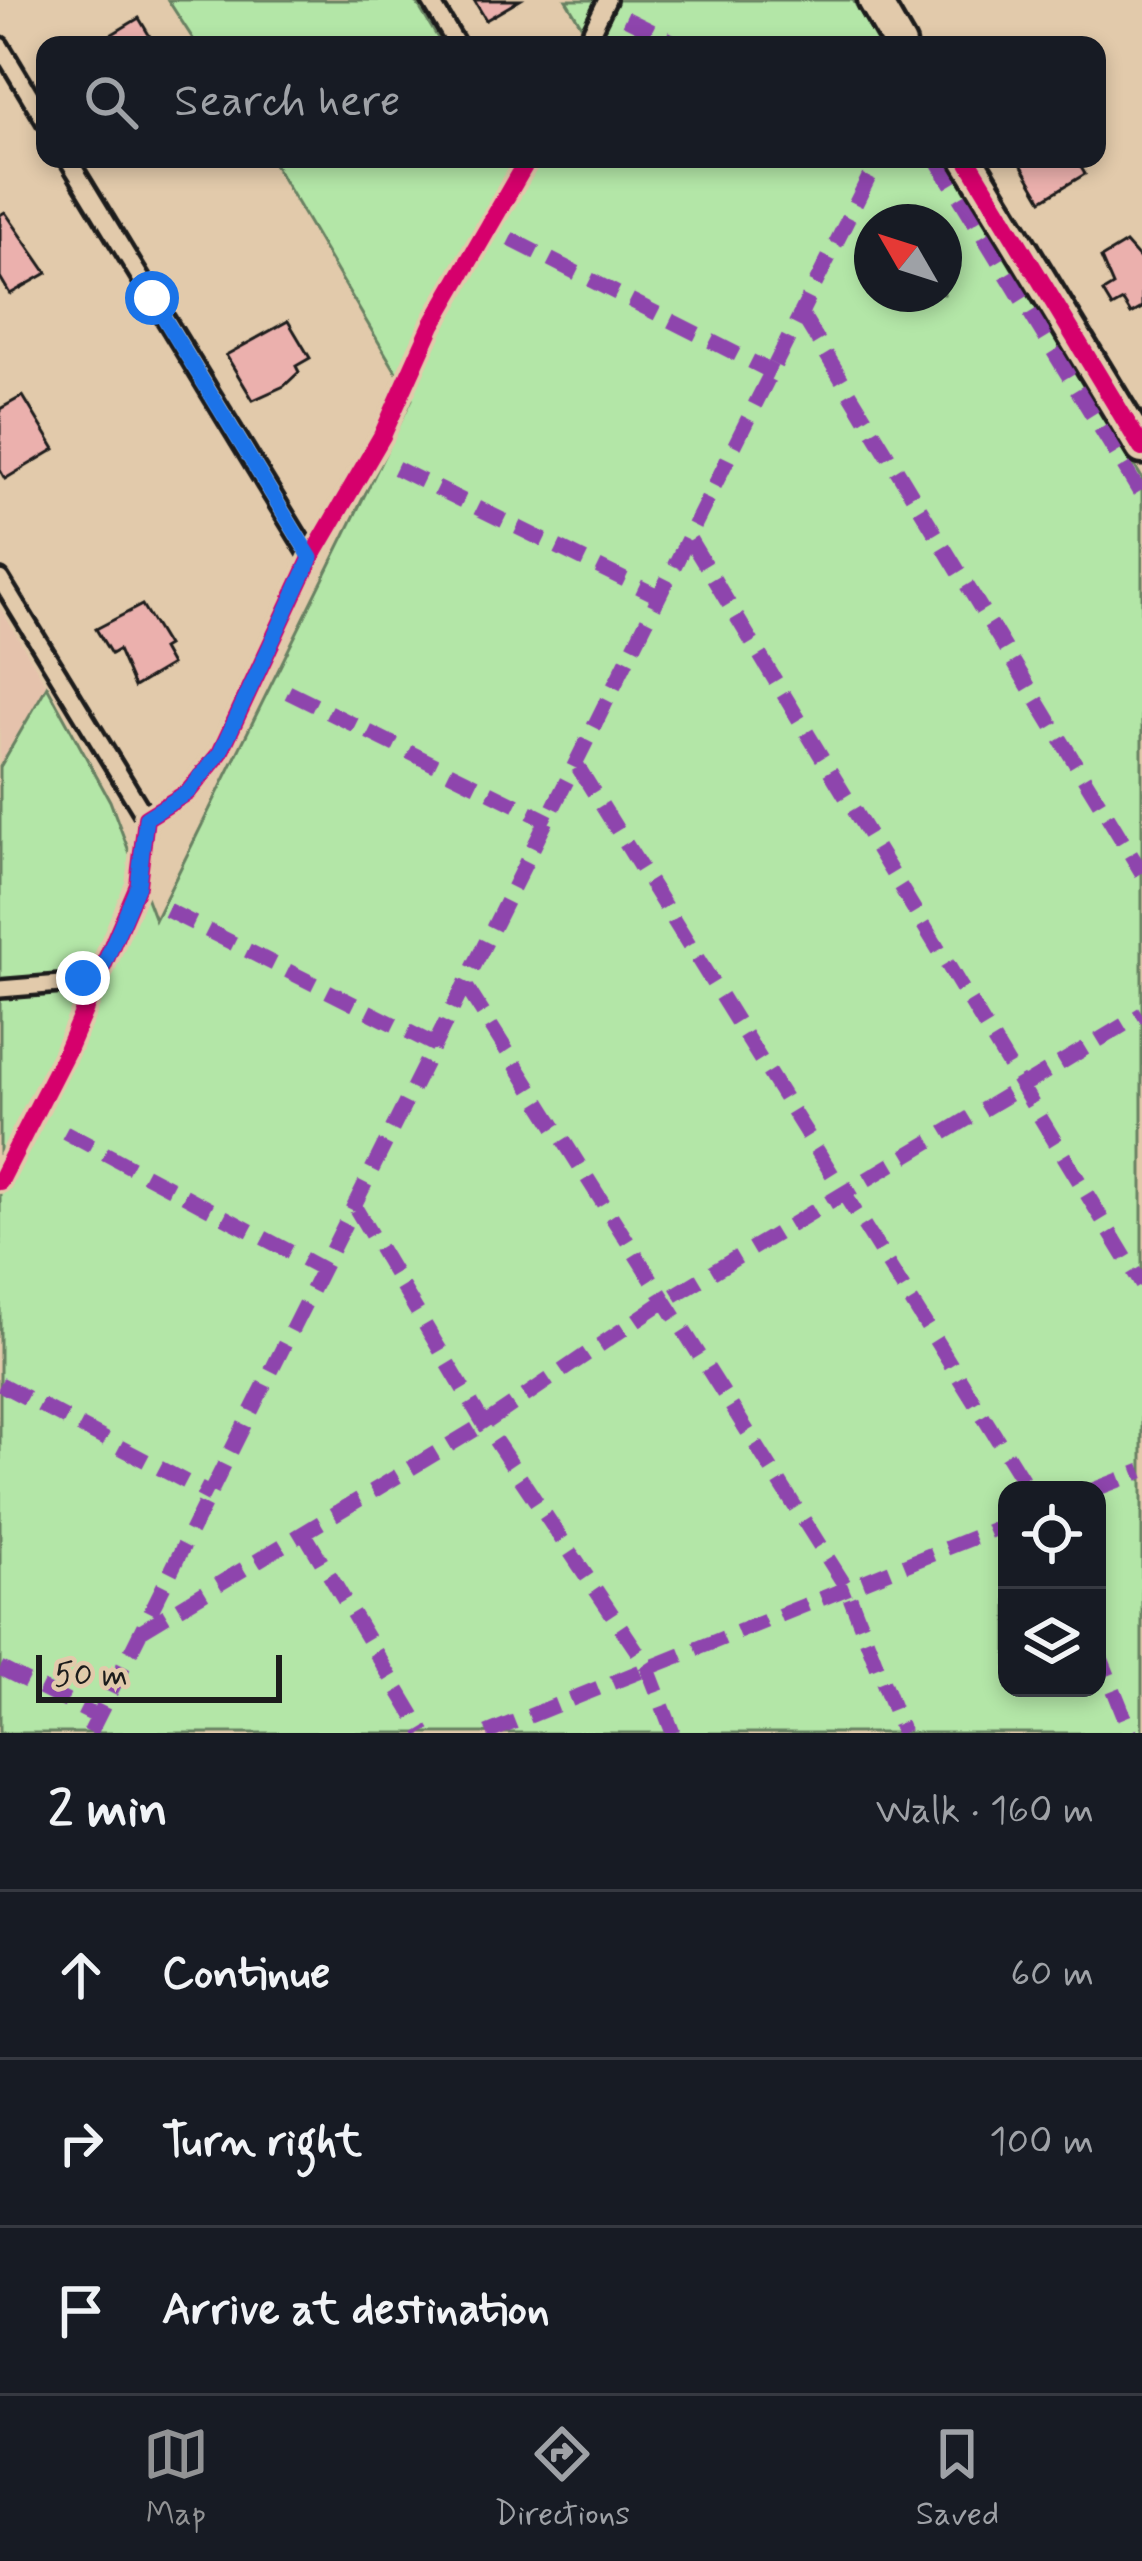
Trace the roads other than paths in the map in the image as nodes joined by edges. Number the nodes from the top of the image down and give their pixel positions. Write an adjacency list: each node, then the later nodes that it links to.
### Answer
1 (430, 0): 4 (lane)
2 (607, 0): 5 (lane)
3 (874, 0): 6 (street)
4 (452, 36)
5 (589, 36)
6 (895, 36)
7 (0, 46): 8 (lane)
8 (36, 106)
9 (73, 168): 13 (lane)
10 (523, 168): 13 (lane)
11 (972, 168): 12 (street)
12 (1142, 448)
13 (311, 558): 15 (lane)
14 (0, 579): 15 (lane)
15 (146, 818): 16 (lane)
16 (97, 981): 17 (lane); 18 (lane)
17 (0, 989)
18 (0, 1181)

